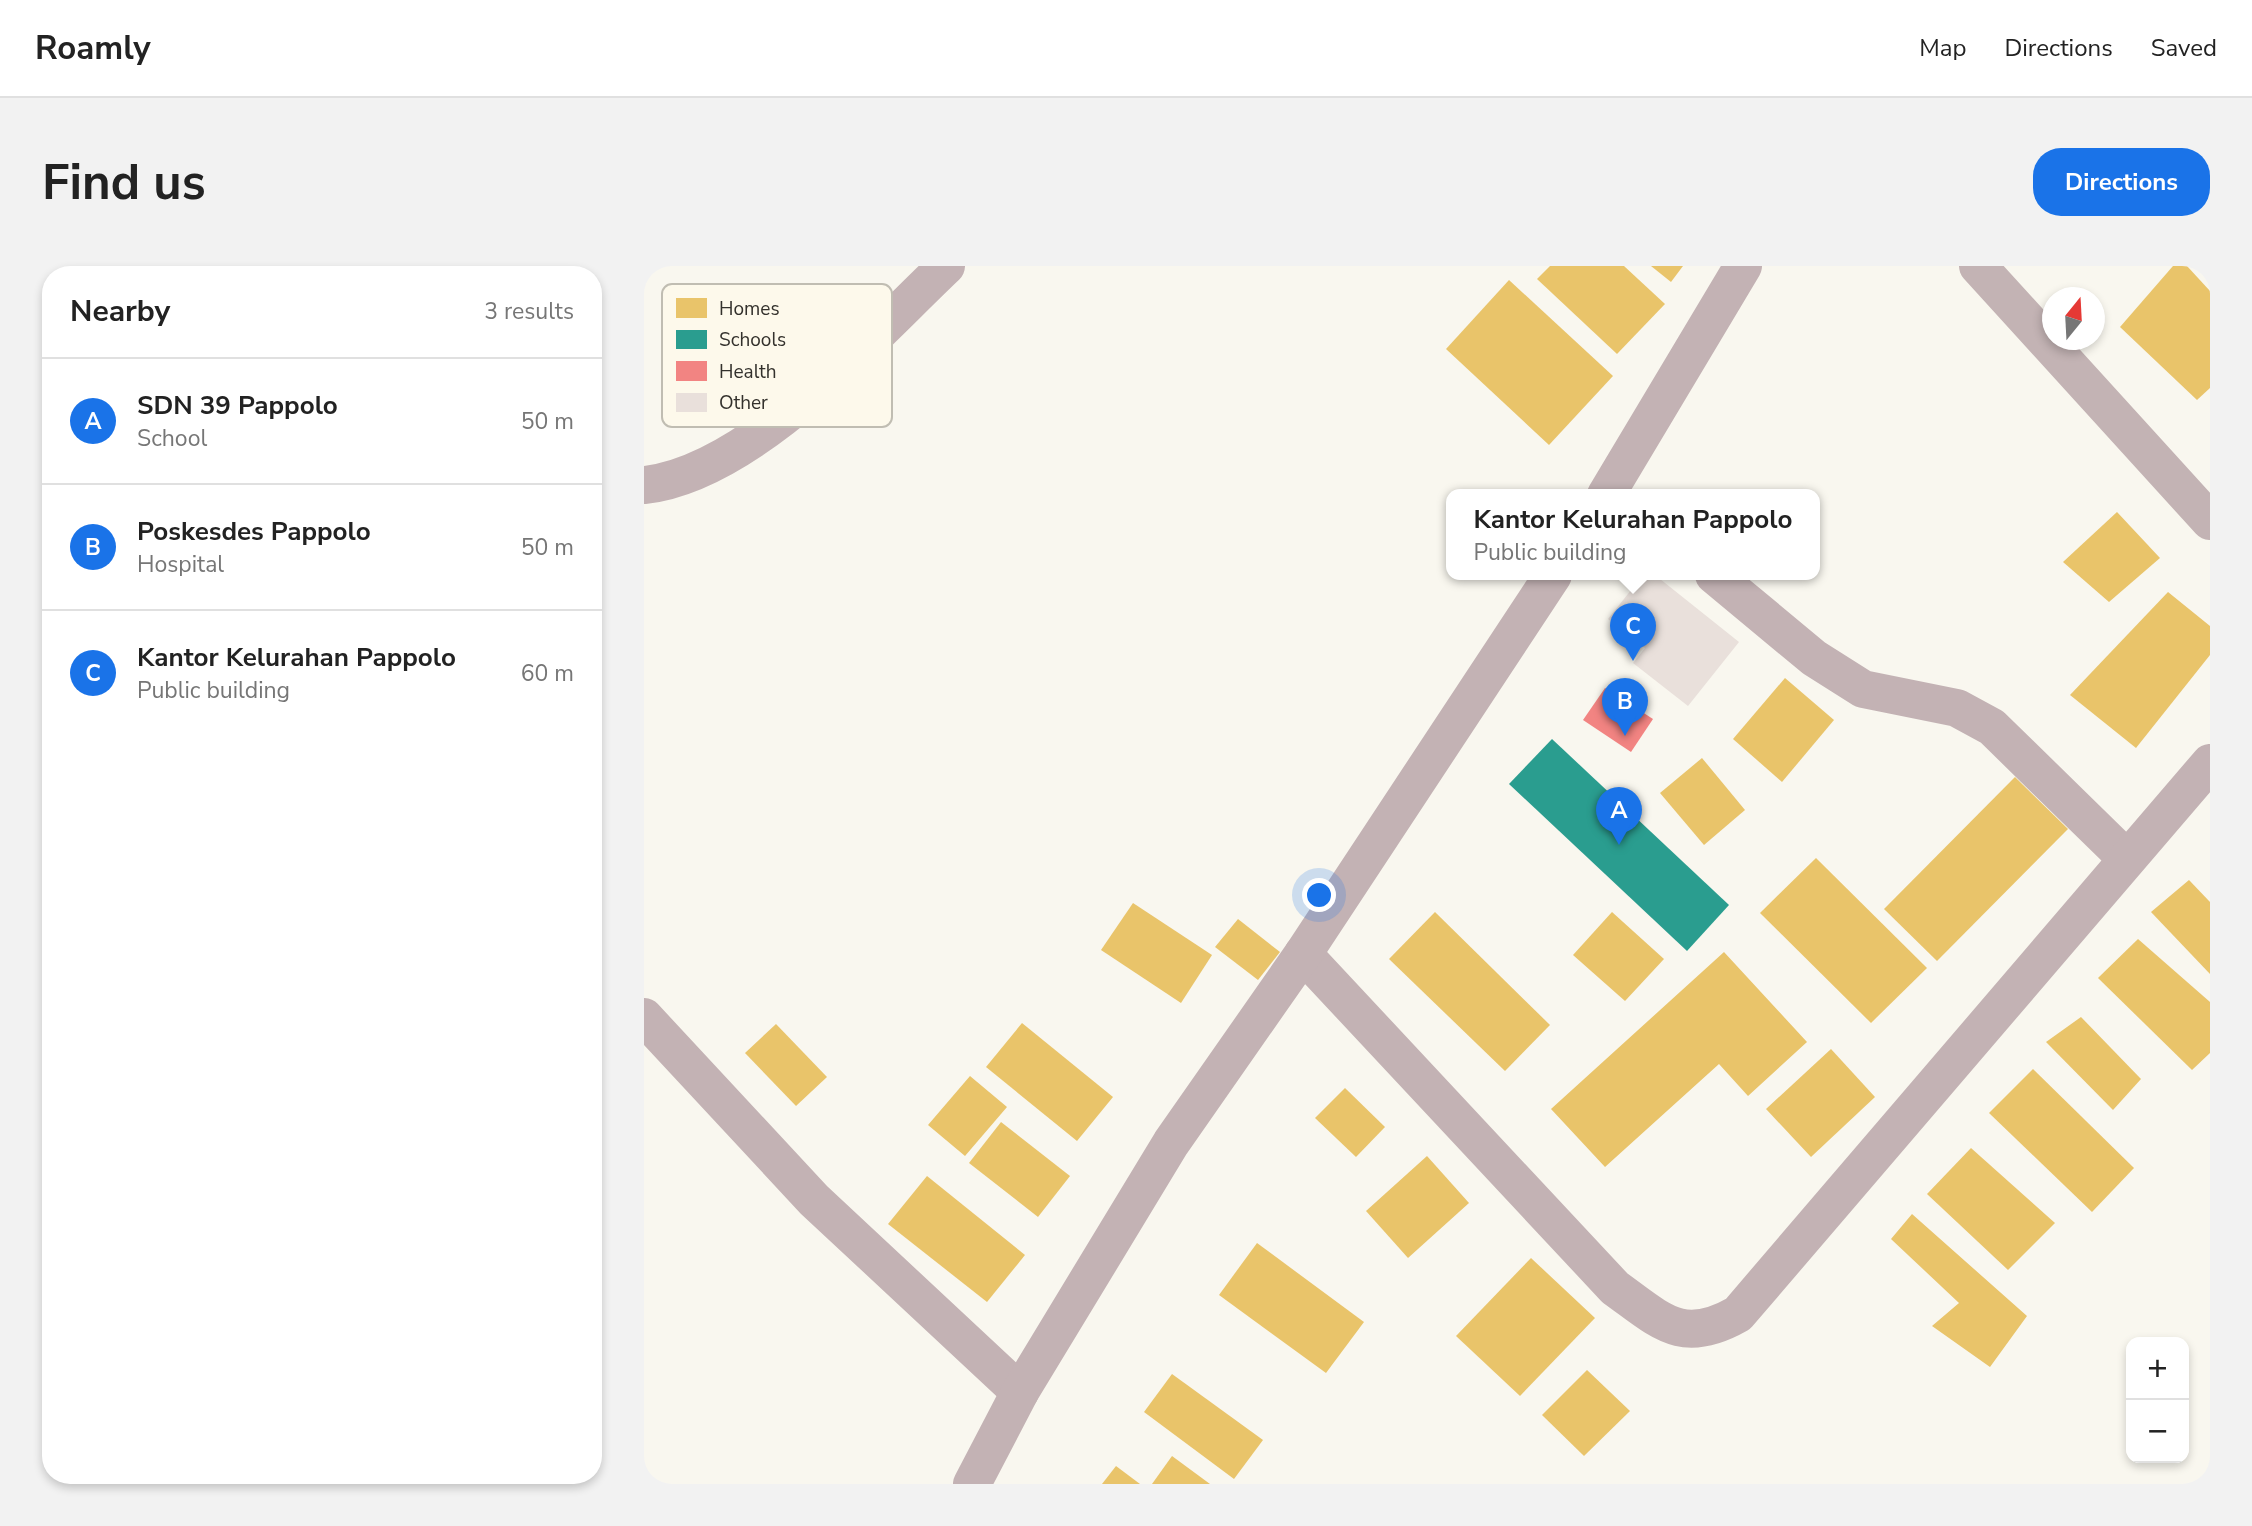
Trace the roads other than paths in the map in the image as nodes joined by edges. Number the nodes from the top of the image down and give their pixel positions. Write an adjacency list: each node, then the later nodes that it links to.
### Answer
1 (946, 266): 4 (street)
2 (1743, 266): 7 (street)
3 (1978, 266): 8 (main road)
4 (892, 317)
5 (772, 427): 6 (street)
6 (644, 485)
7 (1613, 489)
8 (2210, 521)
9 (1550, 580): 13 (street)
10 (1720, 580): 12 (street)
11 (2210, 763): 12 (street)
12 (2127, 859): 13 (street)
13 (1303, 954): 15 (street)
14 (644, 1017): 15 (street)
15 (1020, 1392): 16 (street)
16 (972, 1484)

